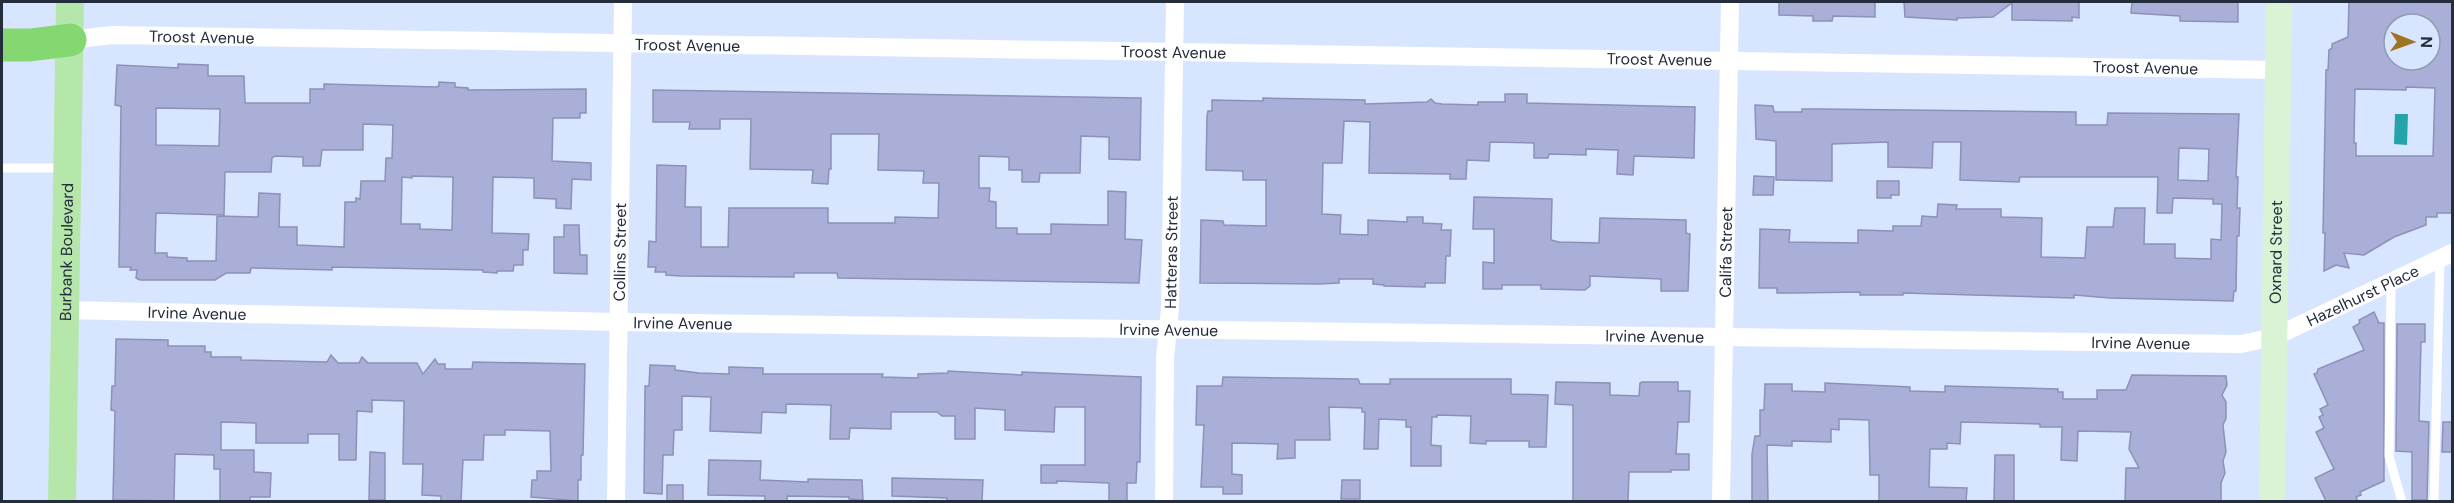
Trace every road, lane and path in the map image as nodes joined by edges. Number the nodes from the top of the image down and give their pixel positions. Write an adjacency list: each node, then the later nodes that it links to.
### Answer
1 (70, 2): 6 (main road, Burbank Boulevard)
2 (623, 2): 7 (street, Collins Street)
3 (1175, 2): 9 (street, Hatteras Street)
4 (1730, 2): 10 (street, Califa Street)
5 (2279, 2): 11 (main road, Oxnard Street)
6 (70, 40): 7 (street, Troost Avenue); 8 (highway); 13 (main road, Burbank Boulevard)
7 (622, 44): 9 (street, Troost Avenue); 17 (street, Collins Street)
8 (2, 45)
9 (1174, 51): 10 (street, Troost Avenue); 18 (street, Hatteras Street)
10 (1729, 59): 11 (street, Troost Avenue); 20 (street, Califa Street)
11 (2278, 70): 19 (main road, Oxnard Street)
12 (2, 168): 13 (lane)
13 (67, 168): 16 (main road, Burbank Boulevard)
14 (2446, 256): 15 (street, Hazelhurst Place); 27 (lane)
15 (2391, 282): 19 (street, Hazelhurst Place); 26 (lane)
16 (65, 310): 17 (street, Irvine Avenue); 21 (main road, Burbank Boulevard)
17 (619, 322): 18 (street, Irvine Avenue); 22 (street, Collins Street)
18 (1168, 330): 20 (street, Irvine Avenue); 23 (street, Hatteras Street)
19 (2274, 337): 20 (street, Irvine Avenue); 25 (main road, Oxnard Street)
20 (1724, 338): 24 (street, Califa Street)
21 (62, 501)
22 (616, 501)
23 (1164, 501)
24 (1721, 501)
25 (2272, 501)
26 (2402, 501)
27 (2434, 501)

